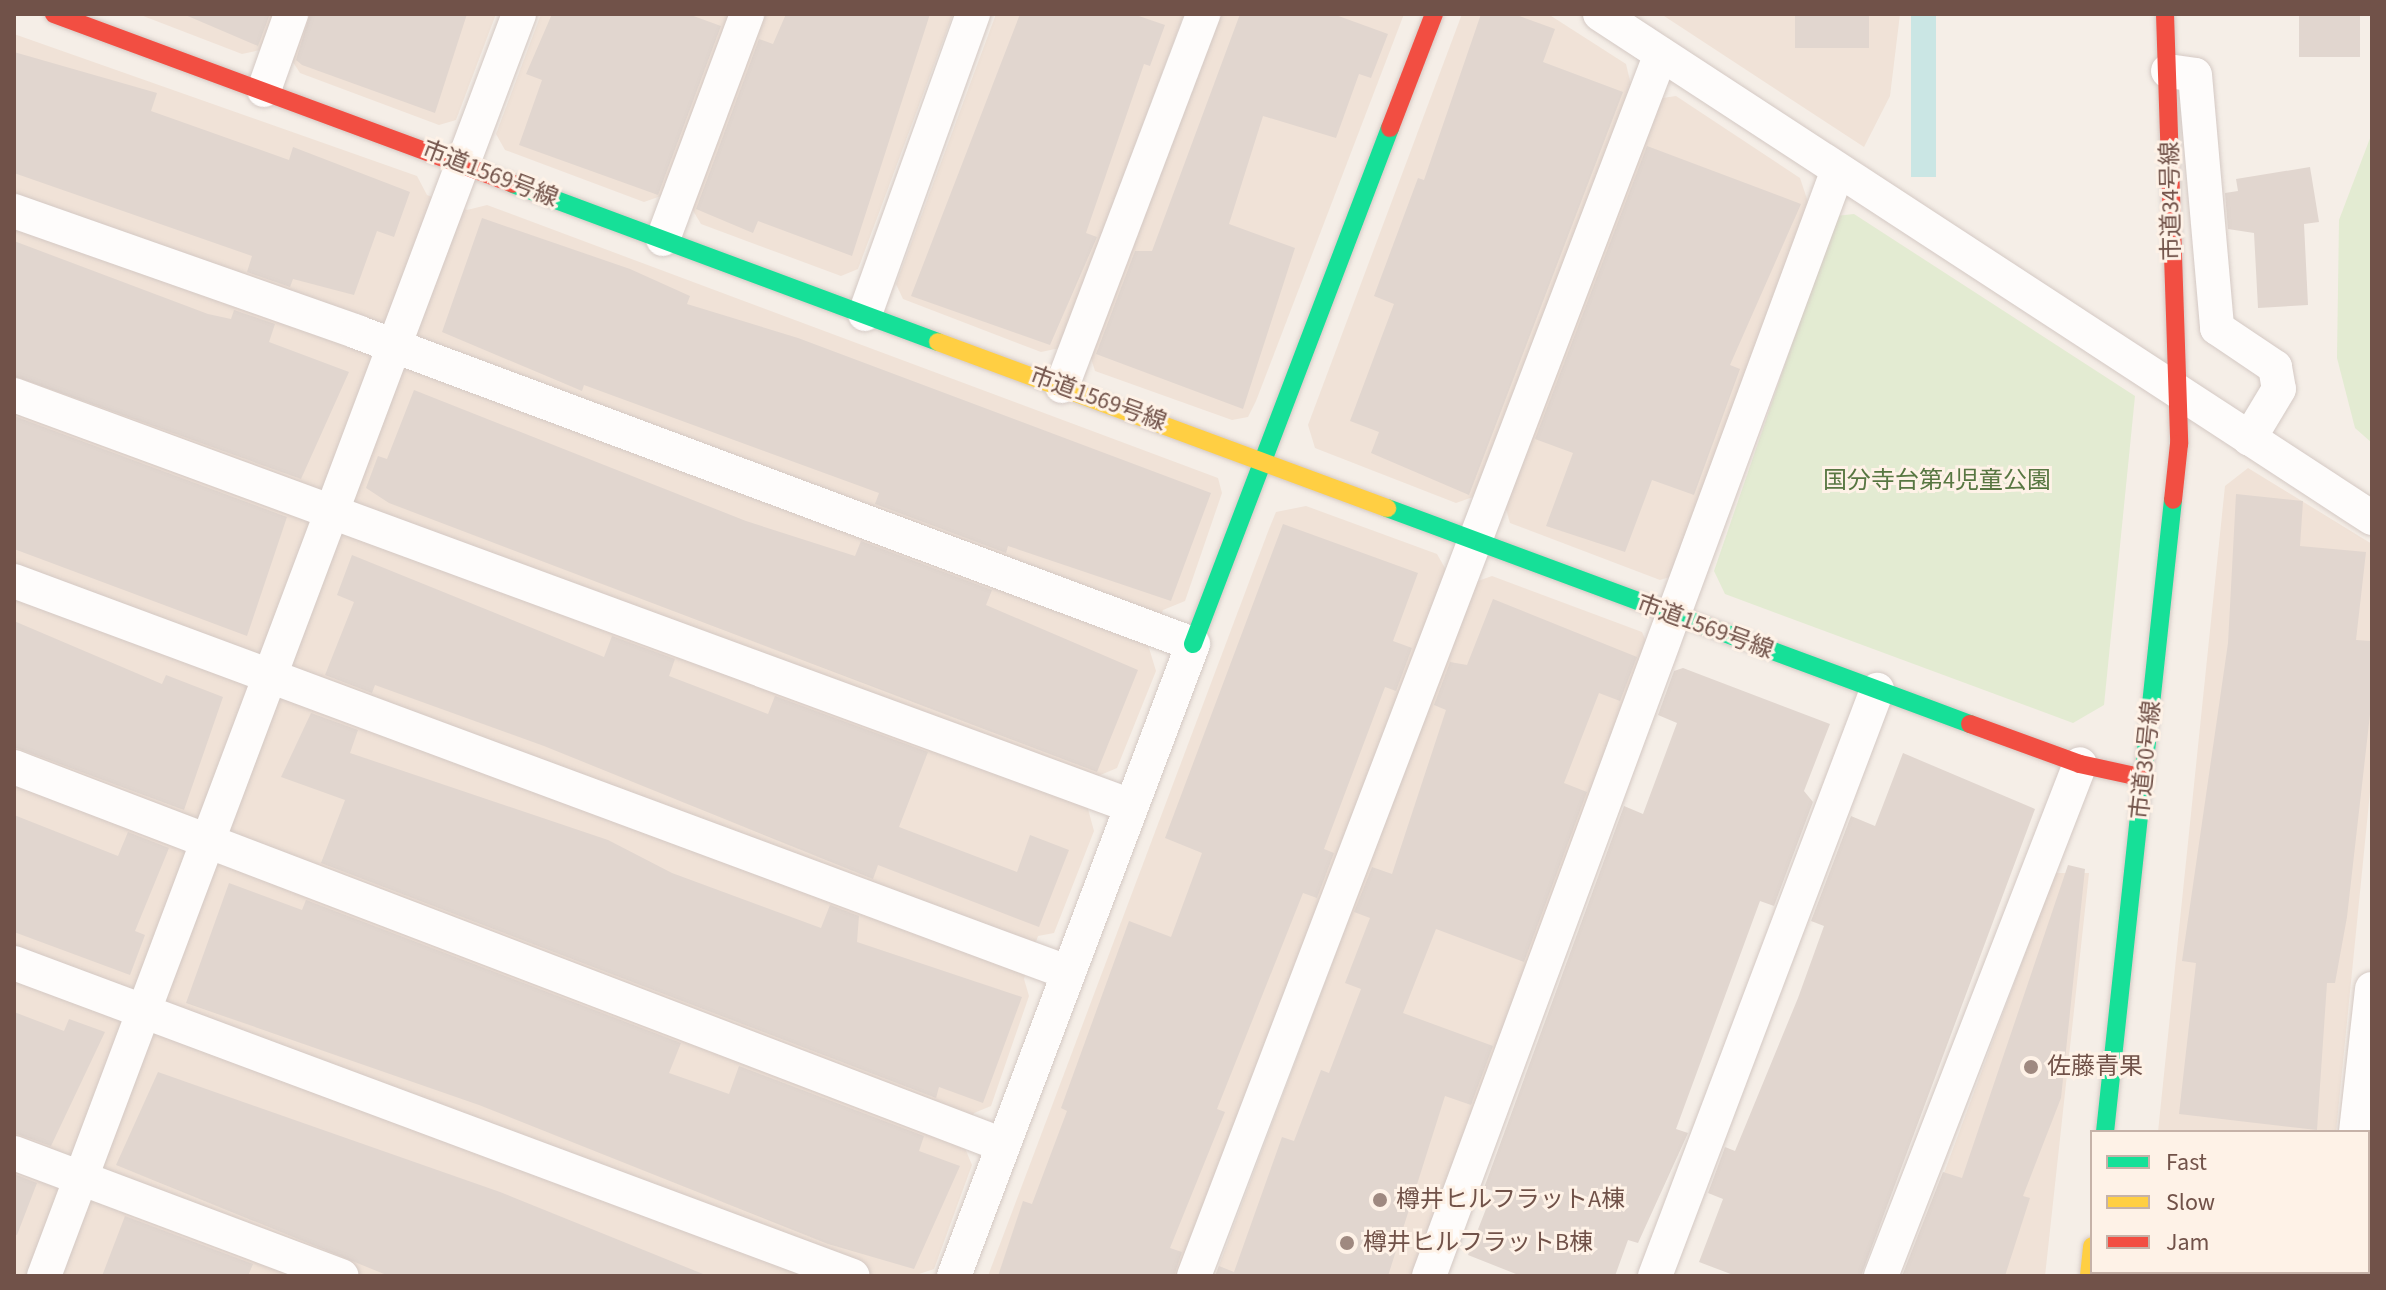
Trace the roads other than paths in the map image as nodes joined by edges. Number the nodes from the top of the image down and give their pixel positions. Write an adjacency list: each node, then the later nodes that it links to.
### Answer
1 (291, 14): 12 (street)
2 (519, 14): 13 (street)
3 (747, 14): 16 (street)
4 (973, 14): 17 (street)
5 (1203, 14): 19 (street)
6 (1434, 14): 23 (street)
7 (1600, 14): 10 (street)
8 (2165, 14): 11 (street, 市道34号線)
9 (59, 15): 12 (street, 市道1569号線)
10 (1661, 54): 14 (street); 26 (street)
11 (2168, 71): 20 (street, 市道34号線); 22 (street)
12 (264, 90): 13 (street, 市道1569号線)
13 (461, 162): 16 (street, 市道1569号線); 18 (street)
14 (1838, 170): 20 (street); 28 (street)
15 (14, 211): 18 (street)
16 (663, 239): 17 (street, 市道1569号線)
17 (865, 314): 19 (street, 市道1569号線)
18 (391, 345): 24 (street); 29 (street)
19 (1062, 386): 23 (street, 市道1569号線)
20 (2177, 387): 22 (street); 34 (street, 市道30号線)
21 (14, 395): 24 (street)
22 (2249, 439): 25 (street)
23 (1262, 460): 26 (street, 市道1569号線); 29 (street)
24 (330, 508): 30 (street); 35 (street)
25 (2372, 518)
26 (1476, 540): 28 (street, 市道1569号線); 51 (street)
27 (14, 581): 30 (street)
28 (1676, 616): 31 (street, 市道1569号線); 52 (street)
29 (1193, 644): 35 (street)
30 (268, 672): 36 (street); 38 (street)
31 (1877, 690): 32 (street, 市道1569号線); 53 (street)
32 (2080, 764): 34 (street, 市道1569号線); 54 (street)
33 (14, 767): 36 (street)
34 (2144, 778): 42 (street, 市道30号線)
35 (1131, 806): 38 (street)
36 (206, 842): 40 (street); 44 (street)
37 (14, 963): 40 (street)
38 (1069, 973): 44 (street)
39 (2372, 989): 41 (street)
40 (144, 1013): 46 (street); 49 (street)
41 (2367, 1080): 43 (street)
42 (2105, 1130)
43 (2356, 1130)
44 (1003, 1145): 50 (street)
45 (14, 1153): 46 (street)
46 (80, 1177): 47 (street); 48 (street)
47 (44, 1276)
48 (342, 1276)
49 (853, 1276)
50 (954, 1276)
51 (1194, 1276)
52 (1429, 1276)
53 (1655, 1276)
54 (1881, 1276)

